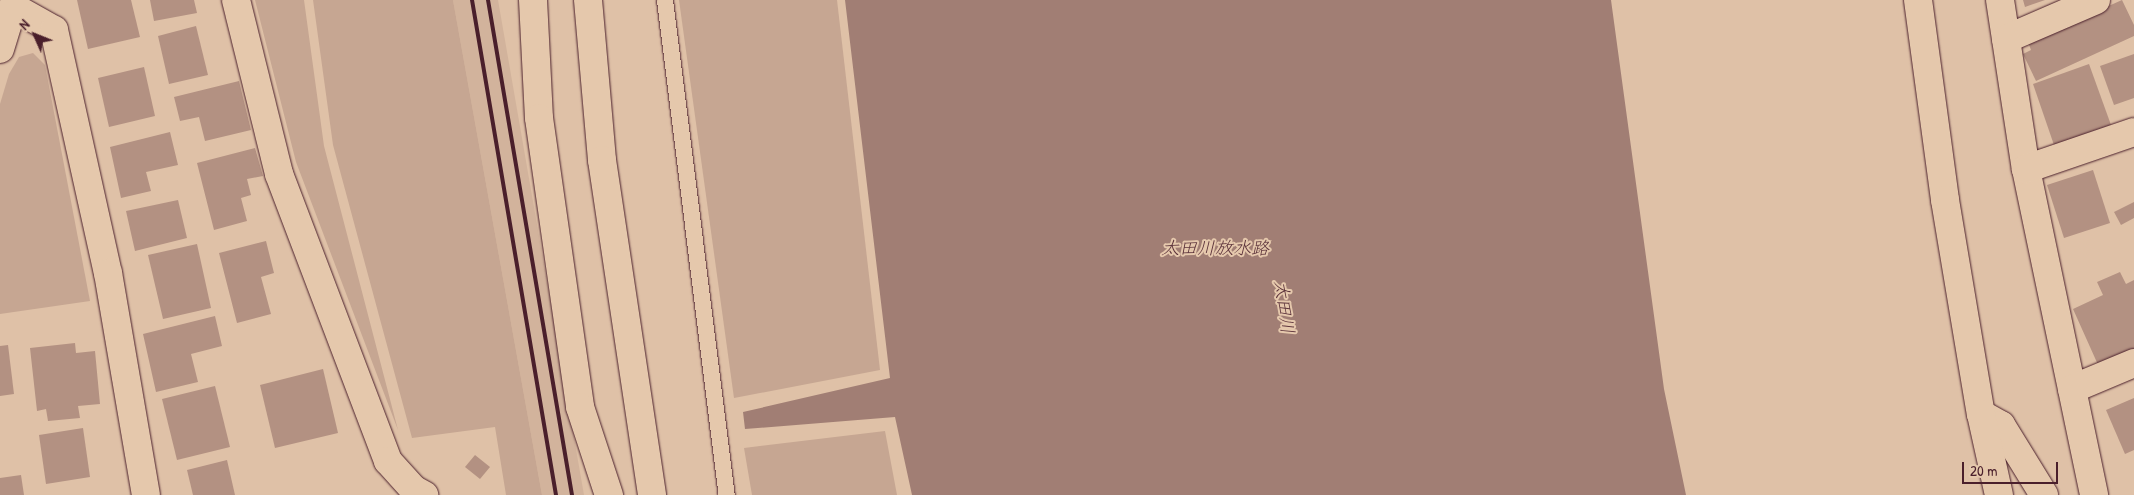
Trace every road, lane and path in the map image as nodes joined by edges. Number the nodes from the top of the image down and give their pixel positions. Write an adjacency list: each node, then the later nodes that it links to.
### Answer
1 (236, 0): 17 (street)
2 (533, 0): 19 (street)
3 (588, 0): 20 (street)
4 (664, 0): 16 (lane)
5 (1918, 0): 15 (street)
6 (2000, 0): 9 (street)
7 (2096, 0): 9 (street)
8 (14, 4): 10 (street); 18 (street)
9 (2006, 39): 12 (street)
10 (0, 49)
11 (2134, 132): 12 (street)
12 (2026, 169): 14 (street)
13 (2134, 363): 14 (street)
14 (2072, 389): 23 (street)
15 (1981, 414): 21 (street); 22 (street)
16 (725, 491)
17 (418, 492)
18 (146, 495)
19 (609, 495)
20 (652, 495)
21 (1999, 495)
22 (2044, 495)
23 (2094, 495)

